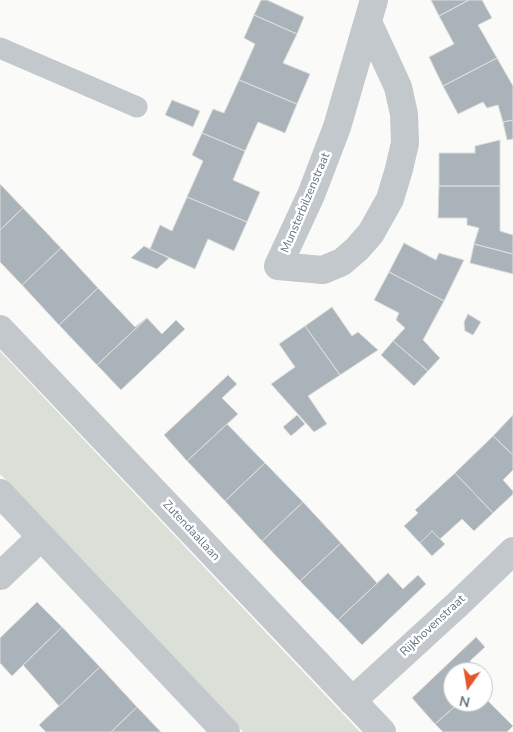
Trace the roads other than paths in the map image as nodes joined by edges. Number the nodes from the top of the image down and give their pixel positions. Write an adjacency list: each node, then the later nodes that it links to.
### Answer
1 (371, 11): 1 (street, Munsterbilzenstraat)
2 (0, 48): 3 (lane)
3 (137, 107)
4 (0, 329): 9 (street, Zutendaallaan)
5 (0, 493): 6 (street)
6 (40, 537): 8 (street); 10 (street)
7 (513, 551): 9 (street, Rijkhovenstraat)
8 (0, 576)
9 (352, 701): 11 (street, Zutendaallaan)
10 (226, 732)
11 (382, 732)

